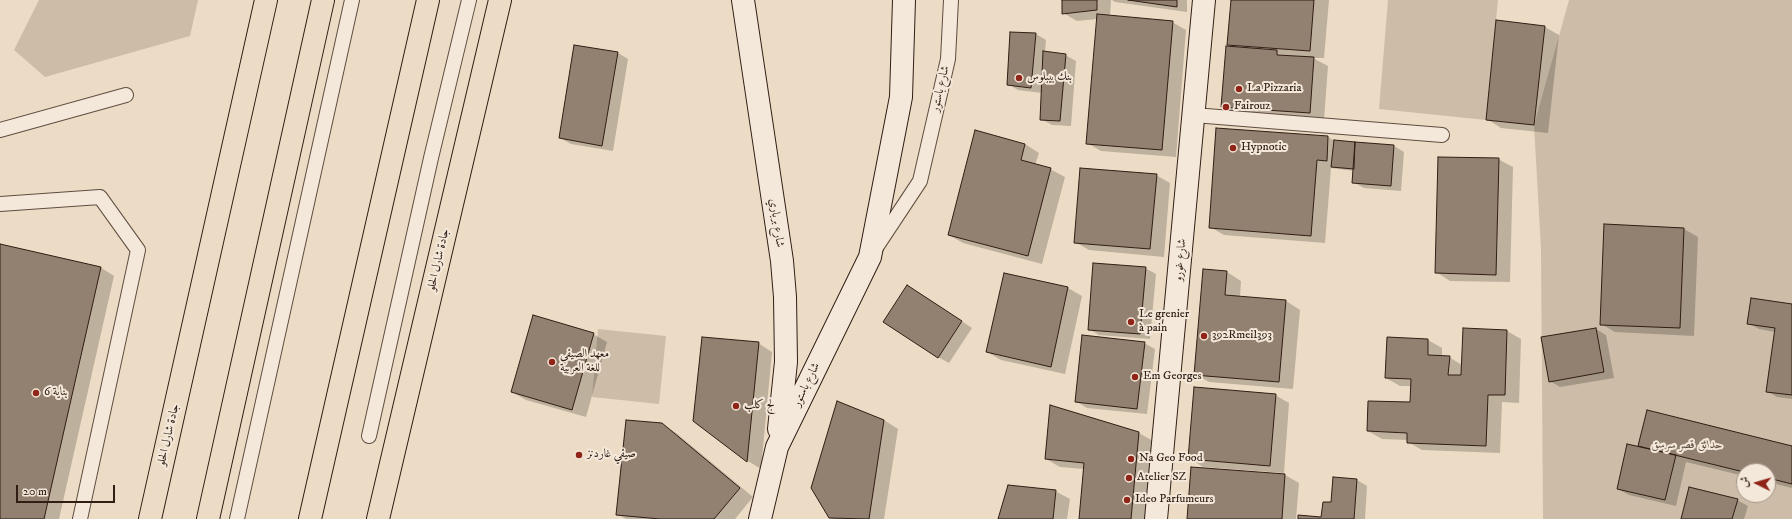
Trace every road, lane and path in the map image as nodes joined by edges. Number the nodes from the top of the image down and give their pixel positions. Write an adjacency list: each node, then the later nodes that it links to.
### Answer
1 (266, 0): 20 (highway, جادة شارل الحلو)
2 (324, 0): 21 (highway)
3 (352, 0): 22 (lane)
4 (428, 0): 23 (highway)
5 (469, 0): 17 (lane)
6 (500, 0): 24 (highway, جادة شارل الحلو)
7 (743, 0): 18 (street, شارع برباري)
8 (904, 0): 16 (street, شارع باستور)
9 (951, 0): 16 (lane, شارع باستور)
10 (1204, 0): 12 (street, شارع غورو)
11 (126, 95): 13 (lane)
12 (1194, 115): 14 (lane); 26 (street, شارع غورو)
13 (0, 130)
14 (1442, 136)
15 (0, 204): 19 (lane)
16 (870, 257): 18 (street, شارع باستور)
17 (369, 436)
18 (777, 447): 25 (street, شارع باستور)
19 (80, 519)
20 (150, 519)
21 (208, 519)
22 (237, 519)
23 (310, 519)
24 (378, 519)
25 (760, 519)
26 (1156, 519)

